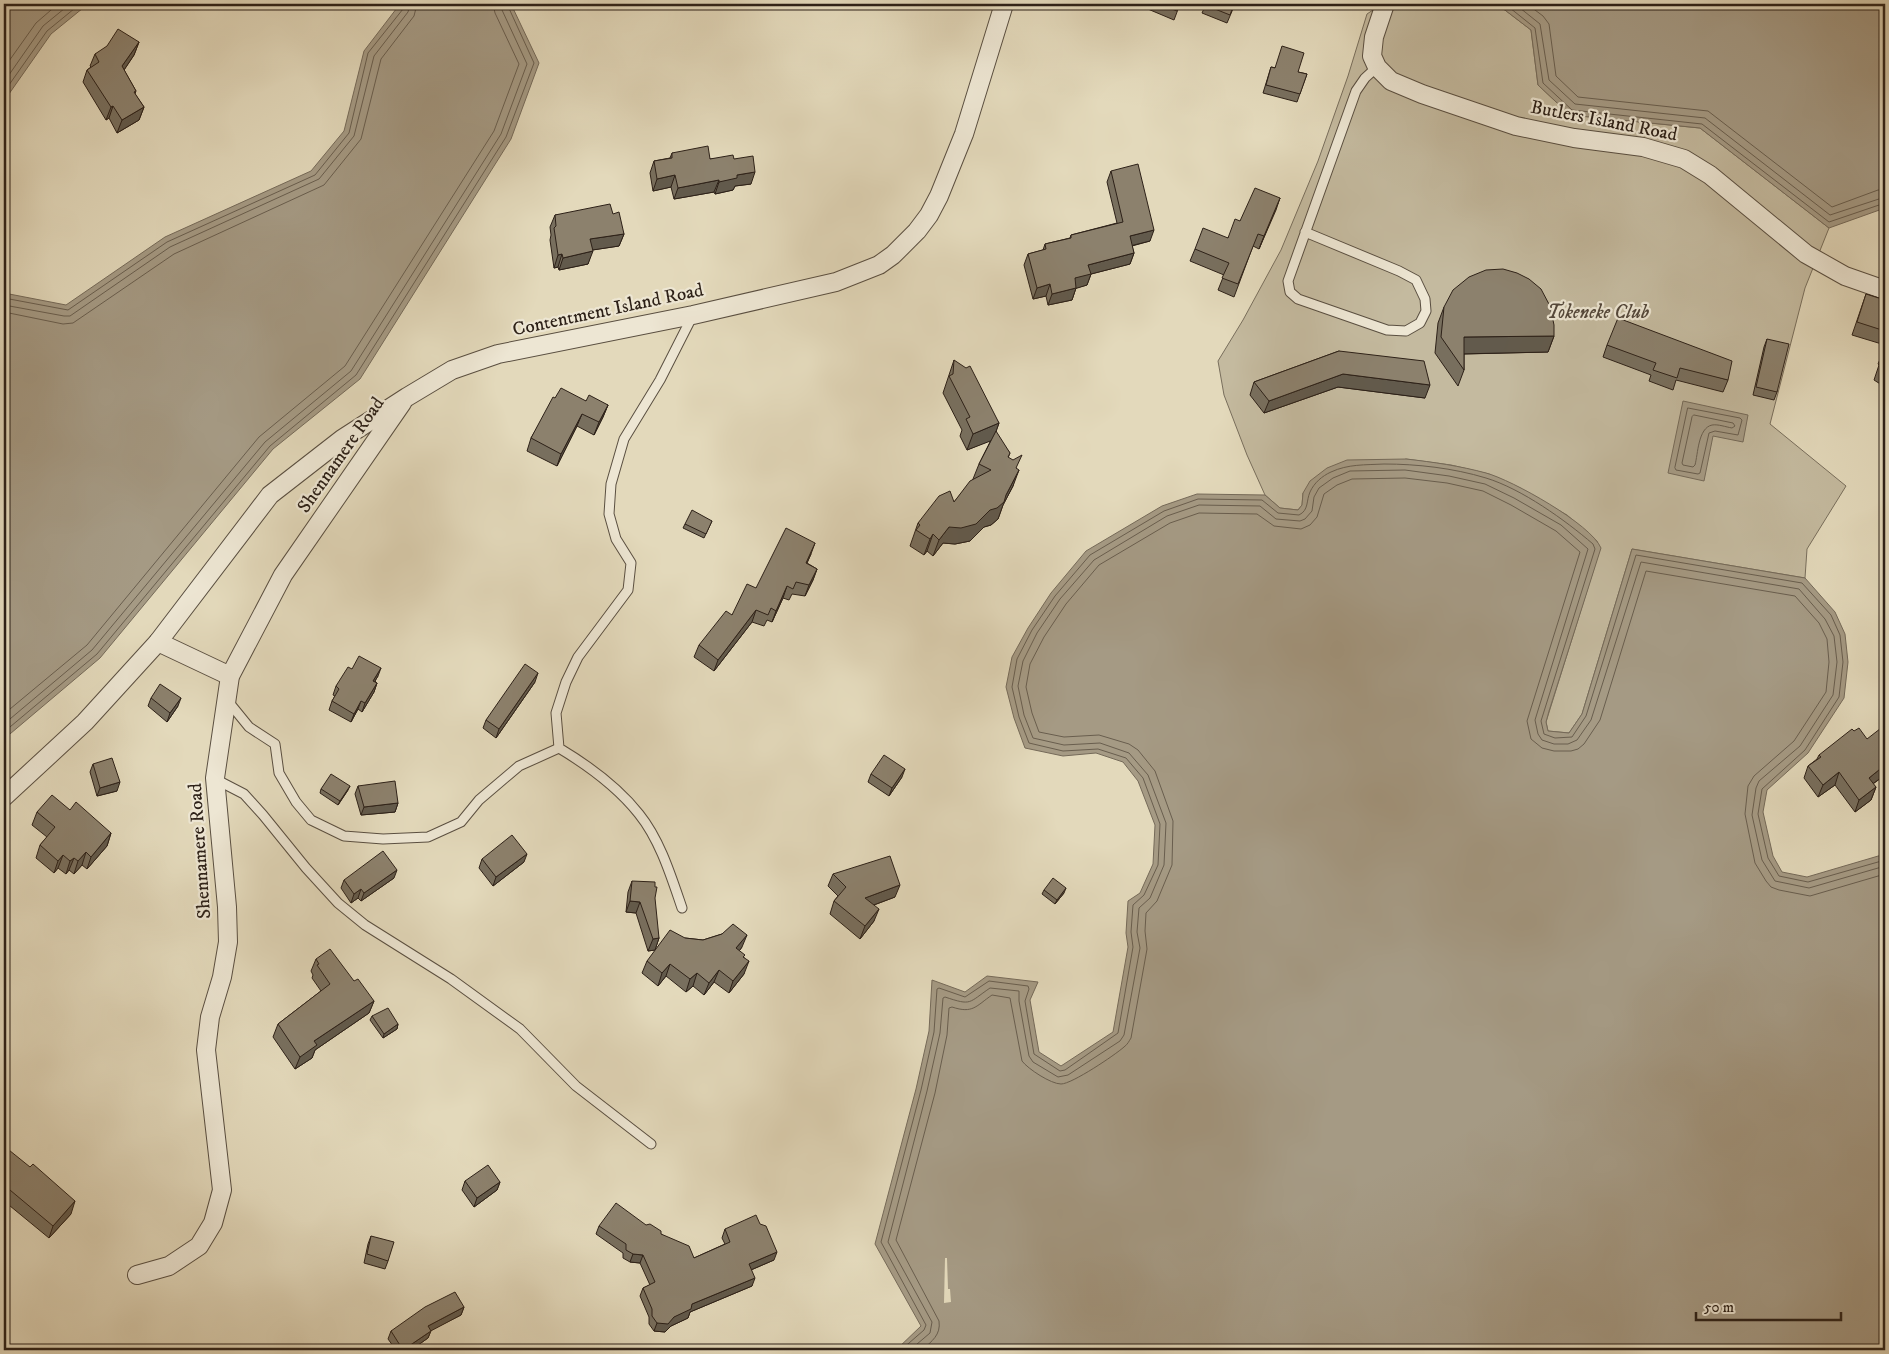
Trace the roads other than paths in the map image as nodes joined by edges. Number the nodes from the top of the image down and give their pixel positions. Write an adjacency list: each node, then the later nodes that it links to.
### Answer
1 (1004, 4): 6 (street, Contentment Island Road)
2 (1385, 4): 3 (street)
3 (1377, 67): 4 (lane); 5 (street, Butlers Island Road)
4 (1305, 232): 4 (lane)
5 (1885, 290)
6 (693, 315): 7 (street, Contentment Island Road); 11 (lane)
7 (407, 397): 8 (street, Contentment Island Road); 9 (street, Shennamere Road)
8 (158, 642): 9 (street); 13 (street, Contentment Island Road)
9 (230, 676): 10 (street, Shennamere Road)
10 (226, 700): 11 (lane); 12 (street, Shennamere Road)
11 (559, 748): 14 (lane)
12 (215, 778): 15 (lane); 16 (street, Shennamere Road)
13 (4, 797)
14 (682, 908)
15 (651, 1144)
16 (137, 1274)

